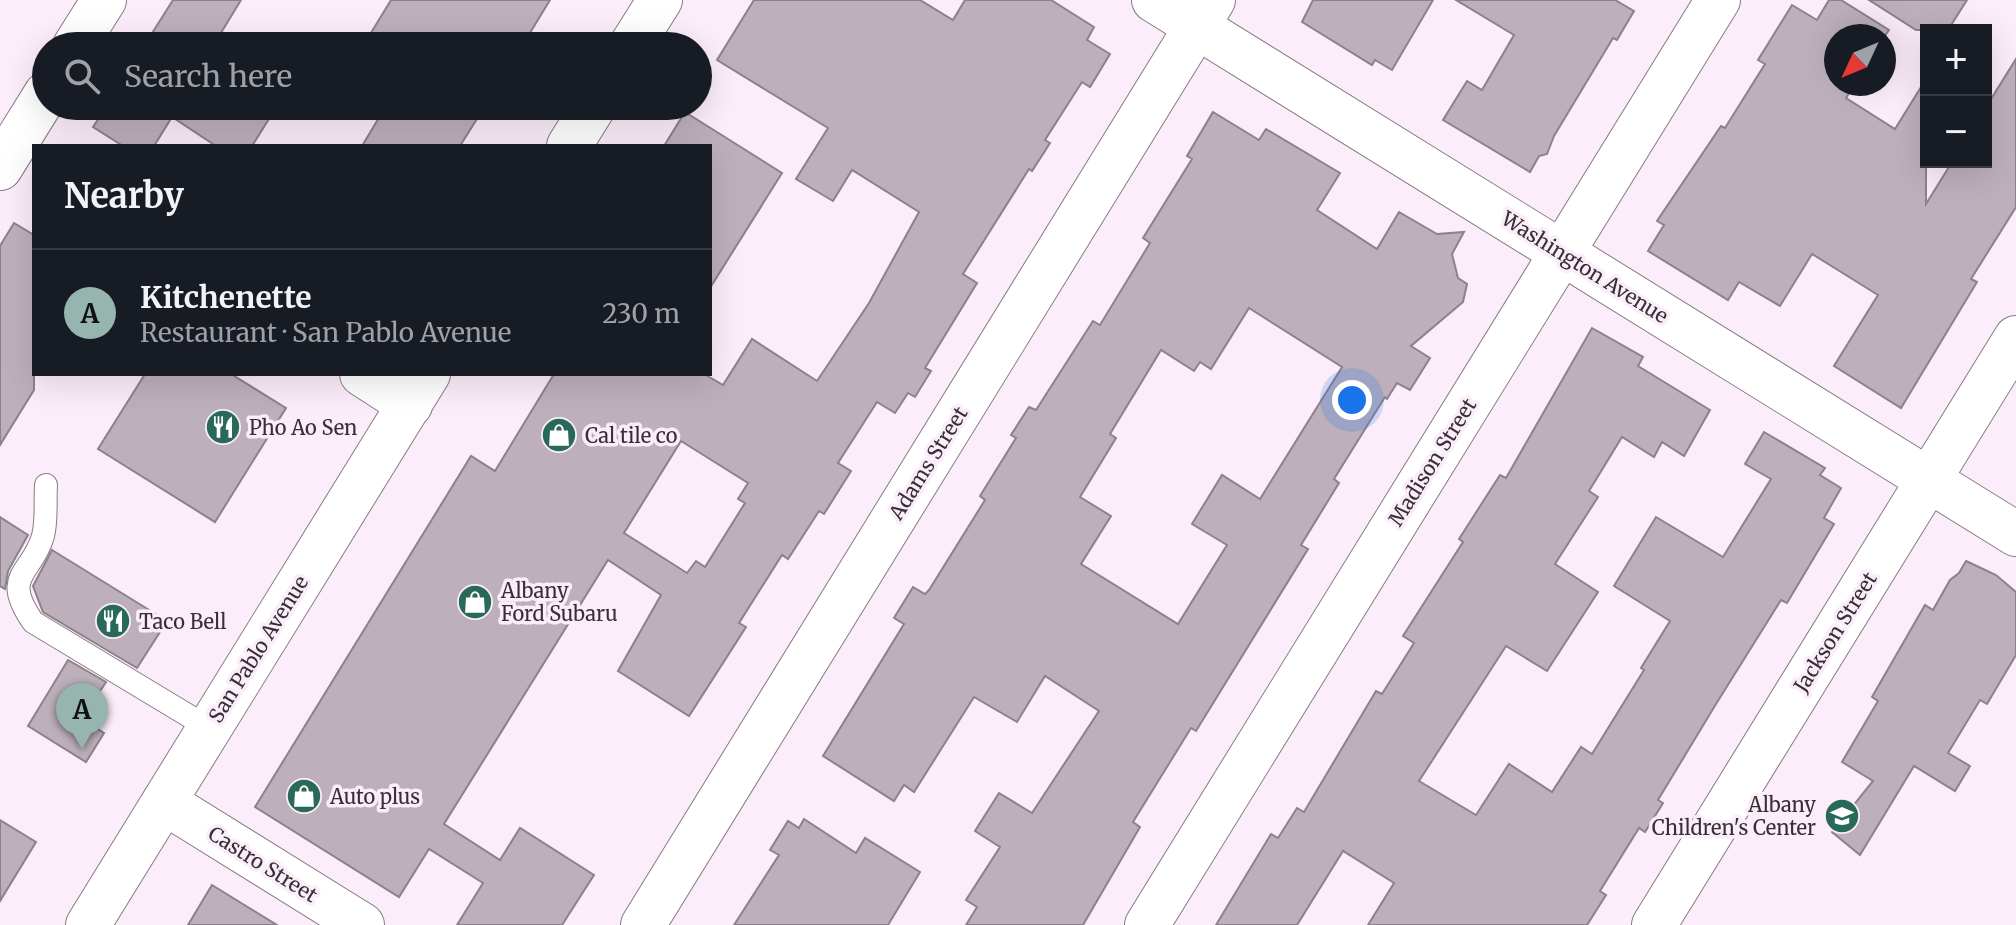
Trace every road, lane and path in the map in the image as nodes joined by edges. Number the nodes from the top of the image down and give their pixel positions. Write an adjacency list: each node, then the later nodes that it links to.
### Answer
1 (104, 0): 6 (street)
2 (660, 0): 7 (street)
3 (1154, 0): 5 (street, Washington Avenue)
4 (1718, 0): 12 (street, Madison Street)
5 (1205, 13): 12 (street, Washington Avenue); 23 (street, Adams Street)
6 (84, 32)
7 (640, 32)
8 (32, 120): 11 (street)
9 (585, 120): 10 (street)
10 (570, 144)
11 (10, 162)
12 (1561, 253): 16 (street, Washington Avenue); 24 (street, Madison Street)
13 (2016, 338): 16 (street, Jackson Street)
14 (370, 376): 15 (street)
15 (419, 389): 19 (street, San Pablo Avenue)
16 (1929, 480): 18 (street, Washington Avenue); 25 (street, Jackson Street)
17 (46, 485): 19 (lane)
18 (2016, 534)
19 (209, 728): 20 (street, San Pablo Avenue)
20 (164, 802): 21 (street, San Pablo Avenue); 22 (street, Castro Street)
21 (88, 925)
22 (362, 925)
23 (643, 925)
24 (1147, 925)
25 (1654, 925)

